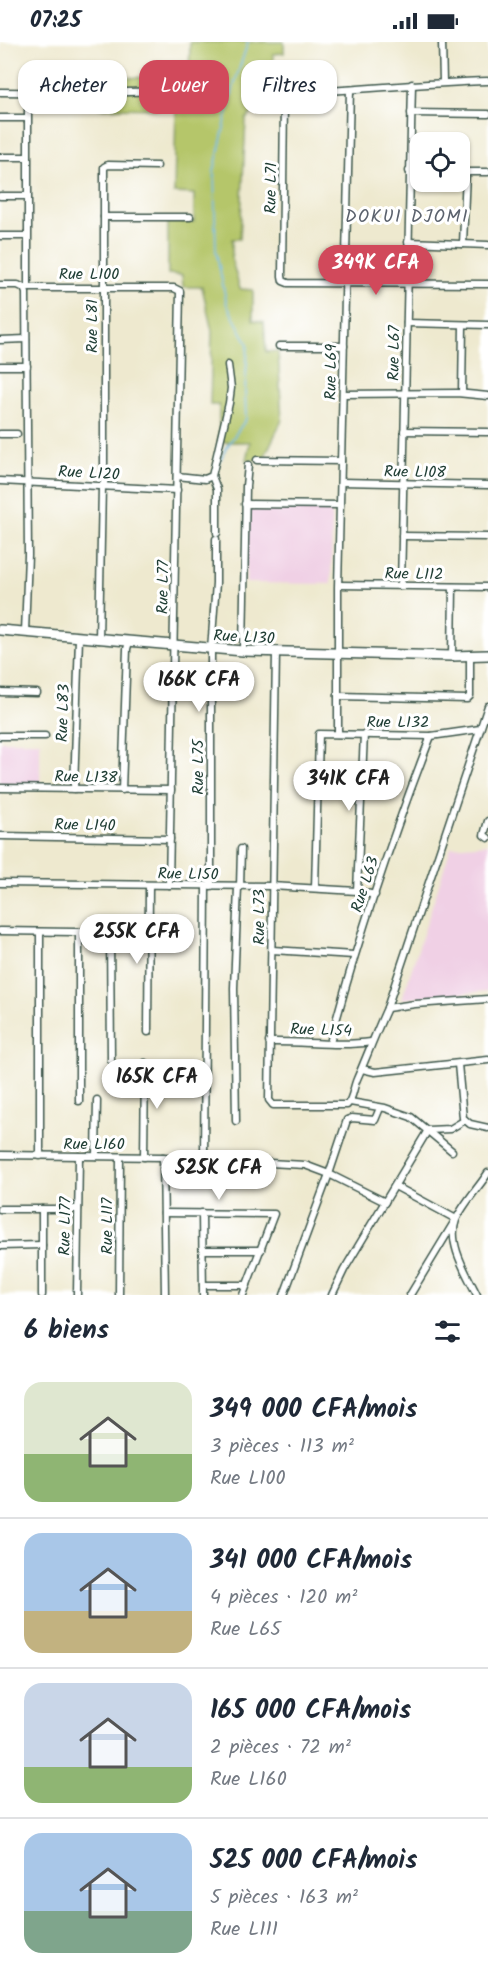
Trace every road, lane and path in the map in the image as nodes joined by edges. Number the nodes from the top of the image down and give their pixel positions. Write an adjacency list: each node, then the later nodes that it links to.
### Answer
1 (442, 42): 3 (street)
2 (488, 81): 3 (street)
3 (443, 82): 4 (street)
4 (412, 84): 5 (street); 8 (street, Rue L67)
5 (351, 90): 29 (street, Rue L69); 29 (street, Rue L71)
6 (0, 92): 7 (street)
7 (18, 93)
8 (411, 113): 10 (street); 16 (street, Rue L67)
9 (27, 114): 12 (street)
10 (488, 114)
11 (0, 118): 12 (street)
12 (27, 118): 14 (street)
13 (0, 157): 14 (street)
14 (27, 157): 21 (street)
15 (157, 166): 22 (street, Rue L81)
16 (409, 171): 26 (street, Rue L67)
17 (470, 172): 18 (street)
18 (488, 172)
19 (462, 192): 27 (street)
20 (0, 196): 21 (street)
21 (27, 196): 25 (street)
22 (104, 217): 23 (street); 33 (street, Rue L81)
23 (190, 217)
24 (0, 236): 25 (street)
25 (27, 236): 34 (street)
26 (408, 242): 27 (street); 31 (street, Rue L67)
27 (463, 244): 28 (street)
28 (488, 245)
29 (345, 284): 31 (street); 42 (street, Rue L69)
30 (0, 285): 34 (street, Rue L100)
31 (407, 285): 32 (street); 36 (street, Rue L67)
32 (488, 285)
33 (105, 287): 34 (street, Rue L100); 35 (street, Rue L100); 64 (street, Rue L81)
34 (26, 288): 39 (street)
35 (179, 289): 57 (street, Rue L77)
36 (407, 323): 37 (street); 48 (street, Rue L67)
37 (463, 325): 38 (street); 46 (street)
38 (488, 325)
39 (27, 339): 40 (street); 45 (street)
40 (0, 340)
41 (279, 346): 42 (street)
42 (344, 346): 47 (street, Rue L69)
43 (228, 365): 58 (street)
44 (0, 366): 45 (street)
45 (27, 366): 60 (street)
46 (462, 393): 48 (street); 49 (street)
47 (343, 394): 48 (street); 55 (street, Rue L69)
48 (405, 394): 50 (street, Rue L67)
49 (488, 396)
50 (404, 431): 51 (street); 62 (street, Rue L67)
51 (488, 432)
52 (0, 434): 53 (street)
53 (17, 434)
54 (257, 460): 55 (street)
55 (341, 461): 61 (street, Rue L69)
56 (248, 465): 66 (street)
57 (177, 476): 58 (street); 65 (street, Rue L77)
58 (212, 476): 80 (street, Rue L75)
59 (0, 481): 60 (street, Rue L120)
60 (26, 482): 64 (street, Rue L120); 75 (street)
61 (341, 482): 62 (street, Rue L108); 67 (street, Rue L69)
62 (403, 484): 63 (street, Rue L108); 68 (street, Rue L67)
63 (488, 485)
64 (103, 486): 65 (street, Rue L120); 77 (street, Rue L81)
65 (177, 490): 79 (street, Rue L77)
66 (245, 504): 67 (street); 81 (street)
67 (340, 505): 70 (street, Rue L69)
68 (402, 536): 69 (street); 71 (street, Rue L67)
69 (488, 537)
70 (339, 585): 71 (street, Rue L112); 83 (street, Rue L69)
71 (401, 586): 72 (street, Rue L112)
72 (453, 587): 73 (street, Rue L112); 85 (street)
73 (488, 587)
74 (0, 630): 75 (street, Rue L130)
75 (25, 632): 76 (street, Rue L130)
76 (79, 638): 77 (street, Rue L130); 98 (street, Rue L83)
77 (99, 640): 78 (street, Rue L130)
78 (129, 642): 79 (street, Rue L130); 99 (street)
79 (174, 646): 80 (street, Rue L130); 100 (street, Rue L77)
80 (210, 650): 81 (street, Rue L130); 109 (street, Rue L75)
81 (243, 651): 82 (street, Rue L130)
82 (276, 652): 83 (street, Rue L130); 110 (street, Rue L73)
83 (338, 653): 85 (street, Rue L130); 89 (street, Rue L69)
84 (488, 655): 86 (street, Rue L130)
85 (452, 656): 86 (street, Rue L130)
86 (470, 656): 89 (street)
87 (0, 692): 88 (street)
88 (37, 693)
89 (338, 696): 92 (street, Rue L69)
90 (488, 706): 91 (street)
91 (480, 729): 96 (street, Rue L132); 123 (street)
92 (338, 734): 93 (street, Rue L132); 112 (street, Rue L132)
93 (364, 734): 96 (street, Rue L132); 113 (street)
94 (0, 736): 95 (street)
95 (45, 736)
96 (432, 736): 114 (street, Rue L63)
97 (0, 788): 98 (street, Rue L138)
98 (74, 789): 99 (street, Rue L138)
99 (122, 790): 100 (street, Rue L138)
100 (171, 790): 104 (street, Rue L77)
101 (488, 821): 103 (street)
102 (0, 836): 104 (street, Rue L140)
103 (488, 838)
104 (170, 839): 107 (street, Rue L77)
105 (241, 849): 111 (street)
106 (0, 883): 108 (street, Rue L150)
107 (169, 885): 108 (street, Rue L150); 109 (street, Rue L150)
108 (149, 886): 119 (street)
109 (208, 886): 111 (street, Rue L150); 149 (street, Rue L75)
110 (271, 886): 111 (street, Rue L150); 112 (street, Rue L150); 120 (street, Rue L73)
111 (239, 887): 138 (street)
112 (315, 888): 113 (street, Rue L150)
113 (357, 891): 114 (street, Rue L150)
114 (375, 895): 121 (street, Rue L63)
115 (0, 931): 116 (street)
116 (40, 932): 117 (street); 143 (street)
117 (79, 932): 118 (street); 134 (street)
118 (111, 932): 119 (street); 128 (street)
119 (149, 933): 124 (street)
120 (272, 950): 121 (street); 125 (street, Rue L73)
121 (354, 955): 126 (street, Rue L63)
122 (488, 999): 123 (street)
123 (387, 1008): 127 (street)
124 (148, 1032)
125 (269, 1042): 126 (street, Rue L154); 135 (street, Rue L73)
126 (330, 1042): 127 (street, Rue L154)
127 (371, 1042): 132 (street)
128 (111, 1060)
129 (488, 1060): 131 (street)
130 (145, 1063): 147 (street)
131 (458, 1064): 132 (street); 137 (street)
132 (362, 1070): 135 (street)
133 (97, 1100): 145 (street)
134 (79, 1101)
135 (348, 1104): 136 (street)
136 (380, 1108): 140 (street); 150 (street)
137 (465, 1120): 139 (street); 140 (street)
138 (236, 1121)
139 (488, 1128)
140 (428, 1130): 141 (street); 152 (street)
141 (452, 1151)
142 (0, 1155): 143 (street, Rue L160)
143 (40, 1156): 144 (street, Rue L160)
144 (79, 1156): 145 (street, Rue L160); 156 (street, Rue L177)
145 (96, 1156): 146 (street, Rue L160)
146 (120, 1157): 147 (street, Rue L160); 168 (street, Rue L117)
147 (144, 1157): 148 (street, Rue L160)
148 (163, 1157): 149 (street, Rue L160); 157 (street)
149 (204, 1159): 150 (street, Rue L160)
150 (329, 1174): 153 (street, Rue L160); 172 (street)
151 (487, 1177): 159 (street)
152 (395, 1186): 153 (street); 159 (street)
153 (385, 1202): 173 (street)
154 (0, 1209): 155 (street)
155 (42, 1209): 156 (street); 160 (street)
156 (78, 1209): 167 (street, Rue L177)
157 (164, 1213): 158 (street); 169 (street)
158 (202, 1213): 162 (street); 163 (street)
159 (456, 1220): 174 (street); 175 (street)
160 (42, 1245): 161 (street); 166 (street)
161 (0, 1246)
162 (203, 1250): 163 (street); 164 (street)
163 (261, 1250): 165 (street)
164 (203, 1285): 165 (street); 170 (street)
165 (246, 1285): 171 (street)
166 (42, 1295)
167 (76, 1295)
168 (119, 1295)
169 (165, 1295)
170 (203, 1295)
171 (243, 1295)
172 (285, 1295)
173 (332, 1295)
174 (410, 1295)
175 (477, 1295)

